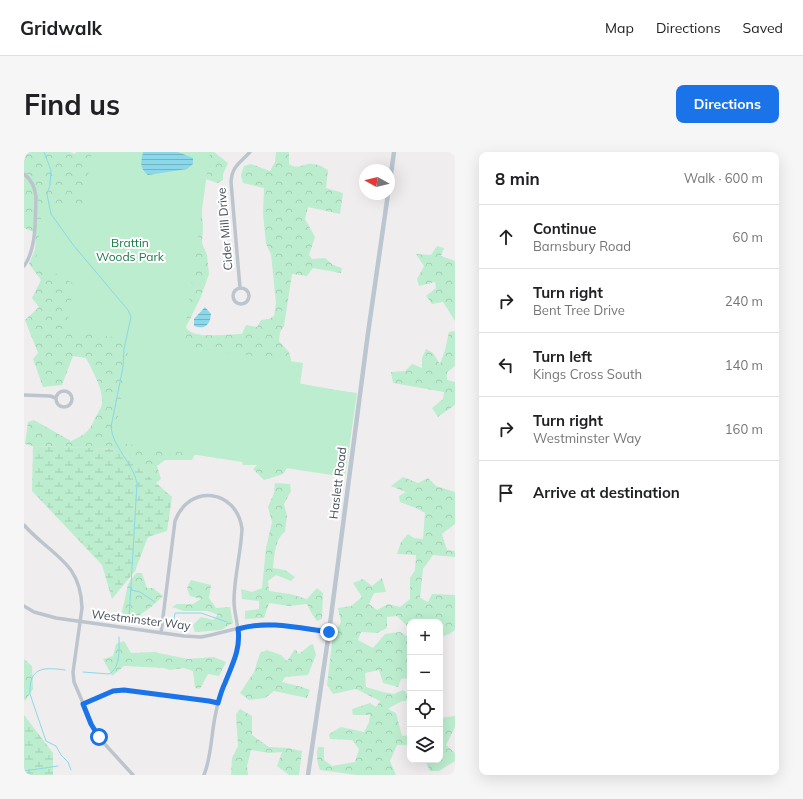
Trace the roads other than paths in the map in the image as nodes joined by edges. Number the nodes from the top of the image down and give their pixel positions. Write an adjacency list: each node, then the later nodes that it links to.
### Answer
1 (250, 152): 7 (street, Cider Mill Drive)
2 (394, 152): 3 (main road)
3 (392, 164)
4 (24, 174): 6 (street)
5 (387, 200): 14 (main road, Haslett Road)
6 (24, 266)
7 (240, 288): 7 (street, Cider Mill Drive)
8 (24, 395): 9 (street)
9 (56, 398): 9 (street)
10 (24, 525): 12 (street)
11 (24, 606): 12 (street, Westminster Way)
12 (80, 622): 15 (street, Westminster Way); 17 (street)
13 (238, 629): 14 (street, Westminster Way); 15 (street, Westminster Way); 15 (street); 16 (street)
14 (329, 632): 20 (main road, Haslett Road)
15 (161, 633)
16 (218, 703): 17 (street); 19 (street)
17 (83, 704): 18 (street)
18 (133, 775)
19 (204, 775)
20 (308, 775)

